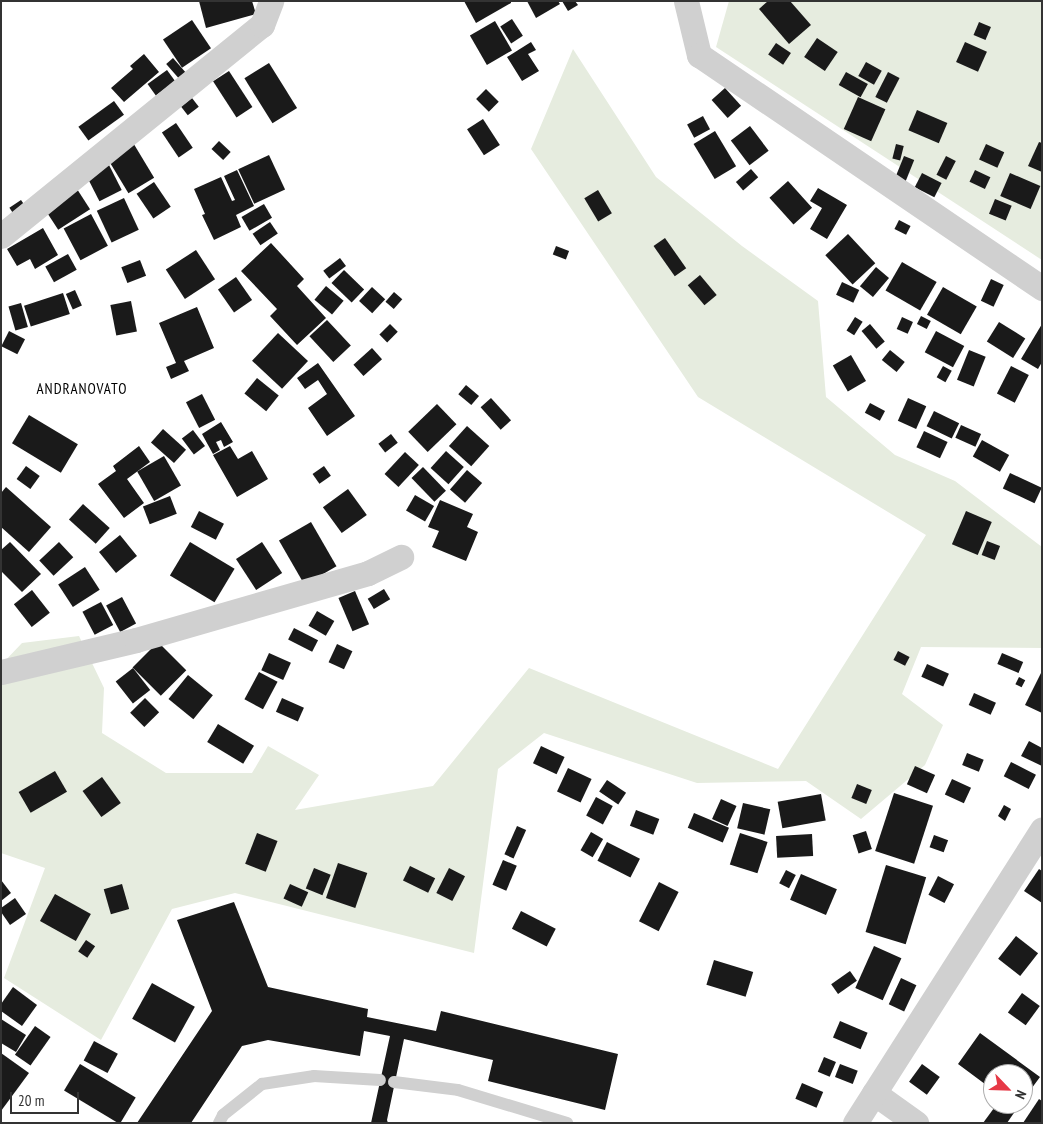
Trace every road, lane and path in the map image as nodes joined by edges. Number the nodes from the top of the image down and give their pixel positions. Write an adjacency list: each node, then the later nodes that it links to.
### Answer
1 (271, 1): 3 (street)
2 (686, 1): 4 (street)
3 (1, 236)
4 (1042, 288)
5 (401, 557): 6 (street)
6 (1, 672)
7 (1042, 830): 10 (street)
8 (380, 1080): 11 (lane)
9 (394, 1082): 12 (lane)
10 (874, 1093): 13 (street); 14 (street)
11 (219, 1123)
12 (566, 1123)
13 (855, 1123)
14 (916, 1123)

